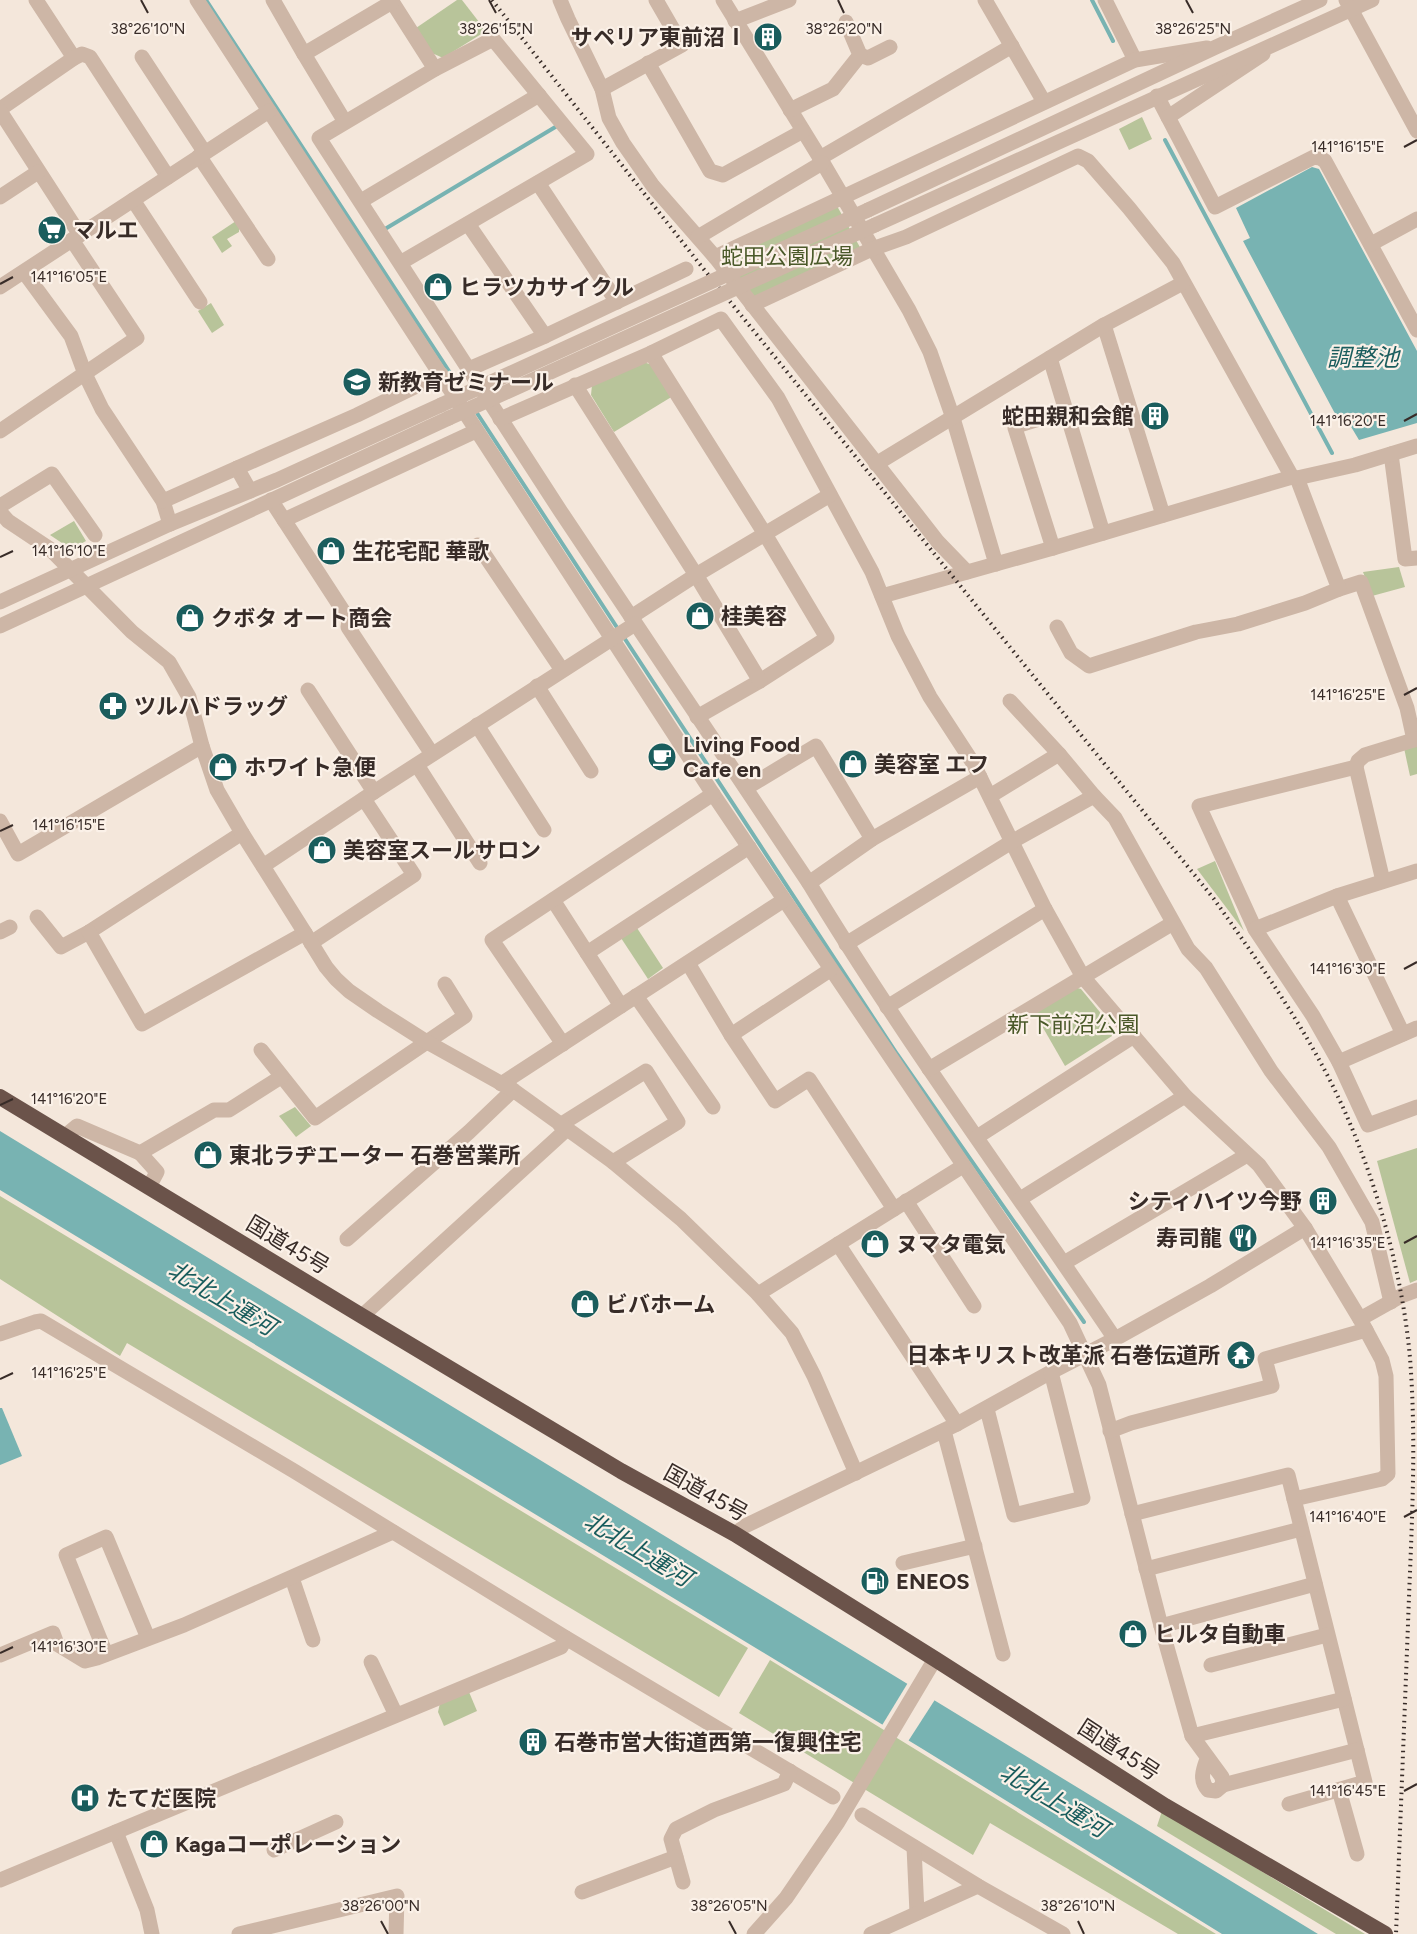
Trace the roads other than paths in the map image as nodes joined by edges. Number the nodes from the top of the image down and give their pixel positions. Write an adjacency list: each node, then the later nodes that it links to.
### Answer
1 (36, 0): 23 (street)
2 (197, 0): 33 (street)
3 (273, 0): 20 (street)
4 (561, 0): 27 (street)
5 (656, 0): 25 (street)
6 (723, 0): 14 (street)
7 (789, 0): 14 (street)
8 (985, 0): 17 (street)
9 (1105, 0): 24 (street)
10 (1320, 0): 19 (street)
11 (1372, 0): 13 (street)
12 (392, 1): 20 (street); 26 (street)
13 (1348, 5): 16 (street); 36 (street)
14 (735, 21): 32 (street)
15 (846, 22): 21 (street)
16 (1287, 39): 29 (street); 34 (street)
17 (1012, 46): 30 (street); 39 (street)
18 (891, 47): 21 (street)
19 (1216, 47): 24 (street); 75 (street, bridge)
20 (304, 54): 35 (street)
21 (860, 55): 32 (street)
22 (142, 57): 38 (street)
23 (74, 58): 31 (street); 42 (street)
24 (1136, 60): 30 (street)
25 (648, 63): 27 (street); 37 (street)
26 (435, 69): 28 (street); 35 (street)
27 (602, 89): 52 (street)
28 (539, 95): 43 (street); 48 (street)
29 (1157, 96): 34 (street); 75 (street, bridge)
30 (1044, 102): 46 (street)
31 (0, 110): 40 (street)
32 (790, 110): 37 (street)
33 (268, 111): 38 (street); 44 (street)
34 (1168, 117): 53 (street)
35 (345, 122): 41 (street)
36 (1417, 131)
37 (803, 132): 39 (street)
38 (202, 154): 42 (street); 56 (street)
39 (821, 161): 46 (street); 52 (street)
40 (38, 172): 45 (street); 51 (street)
41 (335, 172): 44 (street); 48 (street)
42 (168, 177): 47 (street)
43 (538, 183): 50 (street); 63 (street)
44 (317, 184): 72 (street)
45 (0, 197)
46 (842, 197): 54 (street); 55 (street)
47 (133, 200): 51 (street); 62 (street)
48 (361, 201): 57 (street)
49 (1417, 219): 53 (street)
50 (468, 224): 57 (street); 67 (street)
51 (76, 237): 59 (street); 71 (street)
52 (698, 237): 55 (street)
53 (1371, 244): 66 (street)
54 (873, 249): 60 (street); 64 (street); 76 (street)
55 (715, 257): 64 (street)
56 (268, 259)
57 (400, 263): 70 (street)
58 (686, 269): 63 (street)
59 (24, 272): 61 (street); 71 (street)
60 (1183, 282): 65 (street); 84 (street)
61 (0, 287)
62 (200, 302)
63 (617, 302): 67 (street)
64 (752, 305): 82 (street)
65 (1104, 325): 69 (street); 91 (street)
66 (1417, 330)
67 (544, 336): 70 (street)
68 (651, 353): 73 (street); 86 (street); 95 (street)
69 (1050, 358): 74 (street); 76 (street)
70 (470, 369): 77 (street)
71 (85, 374): 78 (street); 88 (street)
72 (441, 374): 79 (street); 83 (street)
73 (575, 385): 77 (street); 103 (street)
74 (1065, 411): 94 (street); 98 (street)
75 (445, 412): 85 (street); 87 (street)
76 (952, 418): 82 (street); 100 (street)
77 (500, 419): 110 (street)
78 (0, 431)
79 (476, 431): 92 (street); 110 (street)
80 (1417, 446): 81 (street)
81 (1391, 454): 84 (street); 99 (street)
82 (876, 464): 102 (street)
83 (237, 468): 85 (street); 88 (street)
84 (1295, 477): 91 (street); 105 (street)
85 (250, 491): 93 (street)
86 (830, 495): 95 (street); 106 (street)
87 (271, 500): 92 (street); 104 (street)
88 (163, 501): 93 (street)
89 (0, 506): 96 (street)
90 (0, 512): 101 (street)
91 (1164, 515): 94 (street)
92 (284, 519): 120 (street)
93 (170, 524): 101 (street)
94 (1104, 533): 98 (street)
95 (765, 534): 103 (street); 112 (street)
96 (95, 535)
97 (478, 545): 111 (street)
98 (1053, 548): 100 (street)
99 (1417, 558)
100 (996, 564): 102 (street)
101 (71, 569): 104 (street); 107 (street)
102 (967, 572): 106 (street)
103 (696, 575): 110 (street); 112 (street)
104 (87, 586): 108 (street); 119 (street)
105 (1339, 589): 109 (street); 118 (street)
106 (882, 596): 125 (street)
107 (0, 602)
108 (0, 626)
109 (1057, 627)
110 (625, 629): 111 (street); 116 (street); 127 (street)
111 (562, 670): 113 (street)
112 (760, 681): 116 (street)
113 (537, 686): 117 (street); 124 (street)
114 (308, 690): 128 (street)
115 (1010, 701): 121 (street)
116 (697, 717): 126 (street)
117 (477, 725): 120 (street); 132 (street)
118 (1415, 740): 123 (street)
119 (202, 746): 131 (street); 133 (street)
120 (432, 754): 122 (street)
121 (1059, 754): 129 (street); 130 (street)
122 (417, 765): 128 (street); 137 (street)
123 (1356, 768): 140 (street); 148 (street)
124 (591, 771)
125 (980, 777): 129 (street); 134 (street)
126 (746, 788): 134 (street); 141 (street)
127 (713, 794): 136 (street); 143 (street)
128 (369, 795): 138 (street); 150 (street)
129 (990, 796): 135 (street)
130 (1094, 796): 135 (street); 147 (street)
131 (0, 821)
132 (544, 830)
133 (242, 833): 138 (street); 149 (street)
134 (872, 839): 141 (street)
135 (1013, 841): 145 (street); 151 (street)
136 (749, 847): 144 (street); 152 (street)
137 (480, 863)
138 (263, 866): 150 (street)
139 (1417, 871): 140 (street)
140 (1383, 881): 142 (street)
141 (809, 883): 151 (street)
142 (1337, 896): 148 (street); 160 (street)
143 (553, 900): 152 (street); 164 (street)
144 (784, 900): 153 (street); 154 (street)
145 (1045, 909): 155 (street); 159 (street)
146 (37, 917): 149 (street)
147 (1173, 923): 155 (street); 190 (street)
148 (1255, 929): 166 (street)
149 (89, 932): 150 (street)
150 (308, 938): 163 (street)
151 (846, 944): 159 (street)
152 (587, 953): 158 (street)
153 (688, 963): 157 (street); 161 (street)
154 (831, 970): 161 (street); 180 (street)
155 (1083, 977): 162 (street); 167 (street)
156 (445, 984): 163 (street)
157 (636, 996): 158 (street); 172 (street)
158 (621, 1006): 164 (street)
159 (887, 1007): 167 (street)
160 (1410, 1031): 166 (street)
161 (731, 1035): 183 (street)
162 (1134, 1036): 170 (street); 176 (street)
163 (427, 1042): 168 (street); 169 (street)
164 (563, 1044): 169 (street)
165 (261, 1050): 168 (street)
166 (1339, 1062): 173 (street)
167 (929, 1069): 176 (street)
168 (281, 1077): 177 (street)
169 (507, 1087): 174 (street); 185 (street)
170 (1185, 1096): 178 (street); 182 (street)
171 (0, 1097): 175 (highway, 国道45号)
172 (713, 1107)
173 (1417, 1107)
174 (563, 1127): 179 (street); 179 (street); 192 (street)
175 (65, 1136): 177 (street); 181 (highway, 国道45号)
176 (977, 1137): 182 (street)
177 (140, 1153): 181 (street)
178 (1247, 1155): 184 (street); 187 (street)
179 (613, 1162): 188 (street)
180 (963, 1166): 183 (street); 196 (street)
181 (148, 1187): 192 (highway, 国道45号)
182 (1020, 1199): 187 (street)
183 (900, 1205): 186 (street); 191 (street)
184 (1305, 1228): 193 (street); 195 (street)
185 (347, 1239)
186 (838, 1244): 188 (street); 199 (street)
187 (1064, 1263): 195 (street)
188 (758, 1294): 201 (street)
189 (1416, 1295): 190 (street)
190 (1391, 1302): 193 (street)
191 (974, 1306)
192 (362, 1316): 206 (highway, 国道45号)
193 (1363, 1325): 200 (street); 202 (street)
194 (0, 1334): 205 (street)
195 (1115, 1338): 196 (street)
196 (1086, 1355): 197 (street); 200 (street)
197 (1051, 1372): 198 (street); 198 (street)
198 (987, 1409): 199 (street)
199 (950, 1427): 201 (street); 207 (street)
200 (1110, 1431): 203 (street)
201 (856, 1473): 206 (street)
202 (1294, 1500): 203 (street); 204 (street)
203 (1132, 1514): 209 (street)
204 (1301, 1529): 209 (street); 211 (street)
205 (393, 1532): 210 (street); 215 (street)
206 (735, 1534): 220 (highway, 国道45号)
207 (975, 1546): 208 (street); 218 (street)
208 (903, 1563)
209 (1146, 1569): 212 (street)
210 (292, 1578): 214 (street); 216 (street)
211 (1315, 1584): 212 (street); 213 (street)
212 (1161, 1626): 225 (street)
213 (1328, 1635): 222 (street); 223 (street)
214 (148, 1638): 217 (street); 217 (street)
215 (566, 1638): 224 (street); 227 (street)
216 (313, 1640)
217 (106, 1654): 219 (street)
218 (1004, 1654)
219 (0, 1655)
220 (935, 1659): 249 (street); 252 (highway, 国道45号)
221 (371, 1662): 224 (street)
222 (1211, 1665)
223 (1344, 1699): 225 (street); 226 (street)
224 (396, 1716): 233 (street)
225 (1192, 1736): 226 (street)
226 (1357, 1750): 228 (street)
227 (790, 1771): 229 (street); 237 (street)
228 (1339, 1790): 230 (street); 236 (street)
229 (833, 1797)
230 (1289, 1804)
231 (862, 1815): 234 (street)
232 (336, 1822): 235 (street)
233 (116, 1832): 238 (street); 245 (street)
234 (914, 1847): 240 (street); 242 (street)
235 (274, 1850)
236 (1357, 1854)
237 (676, 1857): 239 (street); 241 (street)
238 (0, 1880)
239 (683, 1882)
240 (978, 1886): 242 (street); 251 (street)
241 (582, 1892)
242 (916, 1913): 244 (street)
243 (303, 1918): 246 (street); 247 (street); 248 (street)
244 (892, 1929): 250 (street)
245 (152, 1934)
246 (239, 1934)
247 (307, 1934)
248 (396, 1934)
249 (754, 1934)
250 (871, 1934)
251 (1063, 1934)
252 (1385, 1934)

